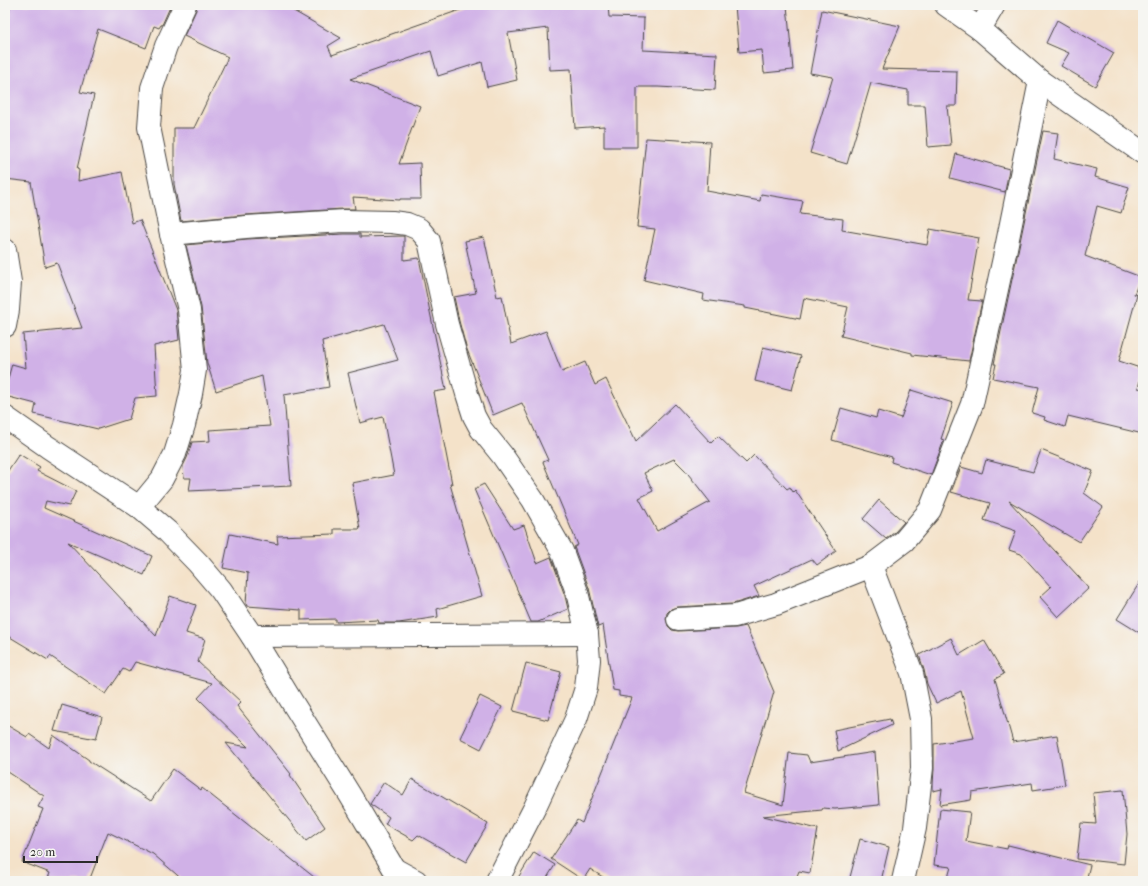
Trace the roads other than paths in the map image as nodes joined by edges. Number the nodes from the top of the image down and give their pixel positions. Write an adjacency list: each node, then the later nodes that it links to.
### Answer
1 (185, 5): 7 (street)
2 (946, 5): 4 (street)
3 (994, 5): 4 (street)
4 (980, 29): 5 (street)
5 (1040, 81): 6 (street); 12 (street)
6 (1143, 153)
7 (171, 234): 11 (street); 14 (street)
8 (5, 250): 9 (street)
9 (5, 326)
10 (5, 417): 11 (street)
11 (139, 507): 15 (street)
12 (871, 566): 13 (street); 19 (street)
13 (678, 619)
14 (587, 634): 15 (street); 18 (street)
15 (252, 636): 16 (street)
16 (396, 875): 17 (street)
17 (416, 881)
18 (497, 881)
19 (903, 881)

